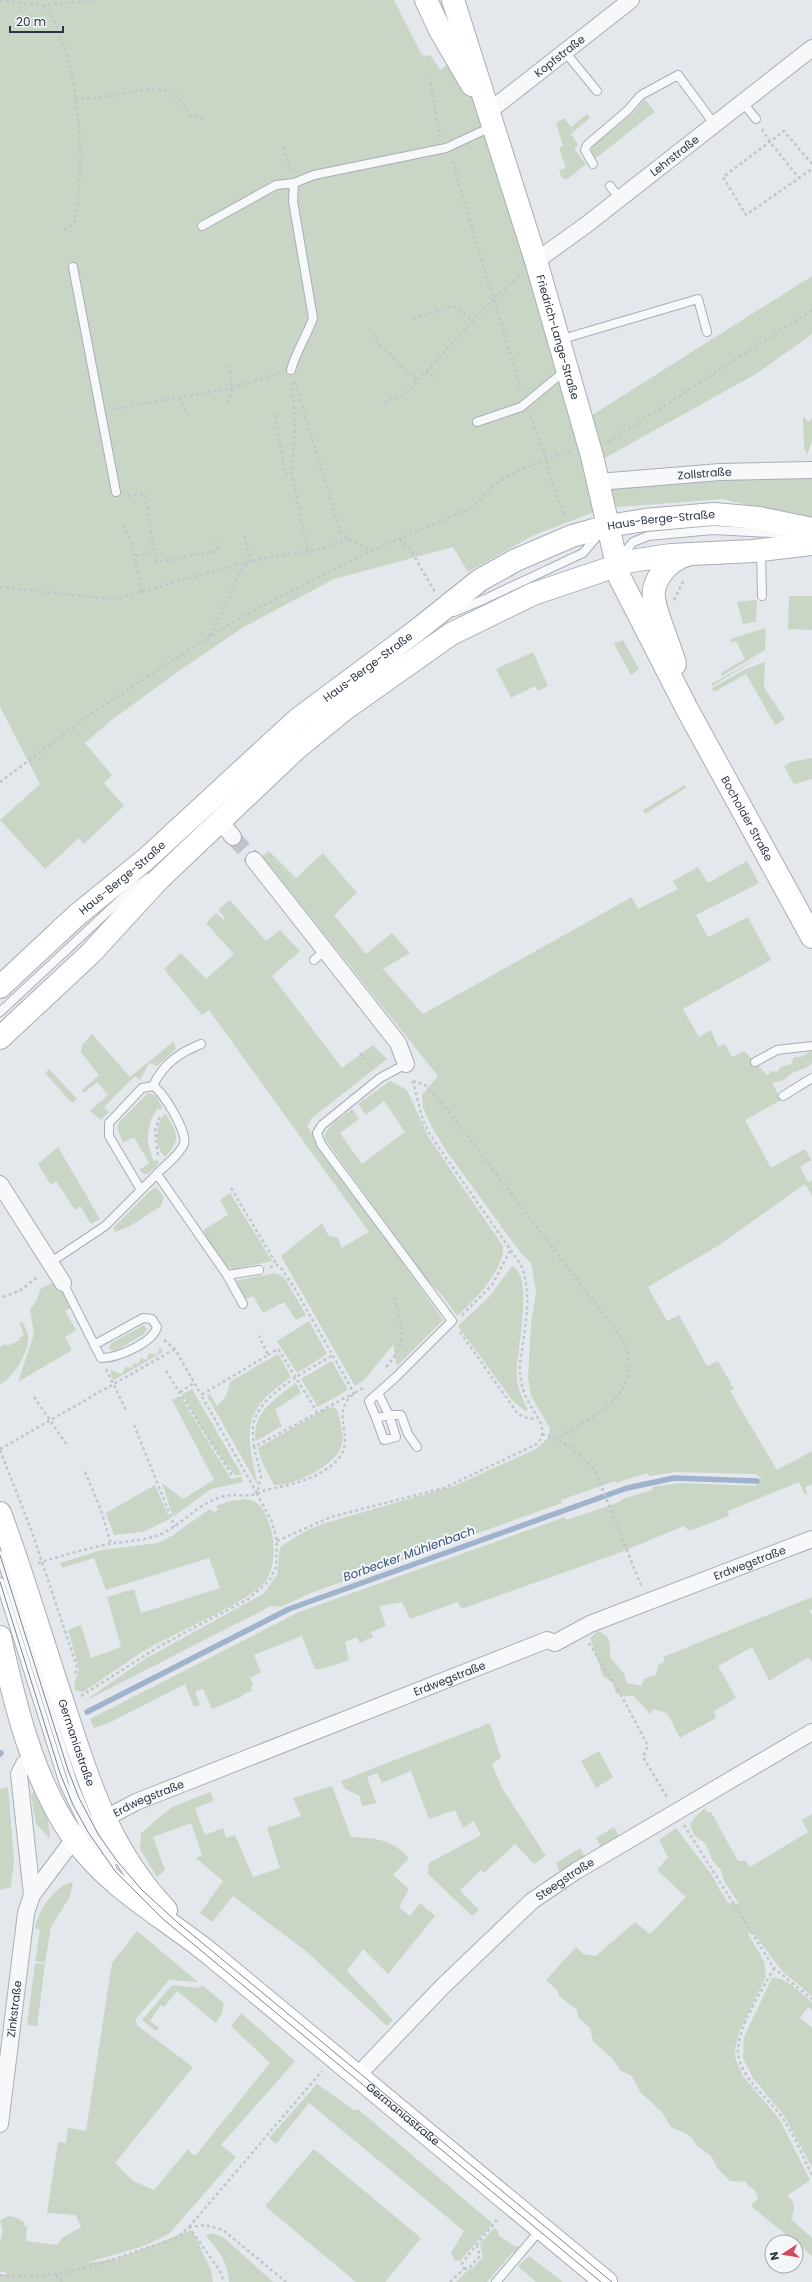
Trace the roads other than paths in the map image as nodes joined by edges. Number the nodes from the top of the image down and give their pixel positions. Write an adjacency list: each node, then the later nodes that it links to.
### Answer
1 (426, 0): 9 (main road, Friedrich-Lange-Straße)
2 (453, 0): 9 (main road, Friedrich-Lange-Straße)
3 (622, 3): 5 (street, Kopfstraße)
4 (812, 48): 7 (street, Lehrstraße)
5 (565, 52): 6 (lane); 9 (street, Kopfstraße)
6 (597, 91)
7 (743, 103): 8 (lane); 10 (street, Lehrstraße)
8 (756, 118)
9 (490, 120): 12 (lane); 16 (main road, Friedrich-Lange-Straße)
10 (715, 125): 11 (lane); 14 (street, Lehrstraße)
11 (593, 164)
12 (294, 183): 15 (lane); 21 (lane)
13 (610, 186): 14 (lane)
14 (620, 199): 16 (street, Lehrstraße)
15 (202, 226)
16 (536, 262): 19 (main road, Friedrich-Lange-Straße)
17 (73, 267): 25 (lane)
18 (707, 332): 19 (lane)
19 (559, 341): 20 (main road, Friedrich-Lange-Straße)
20 (567, 369): 22 (lane); 24 (main road, Friedrich-Lange-Straße)
21 (291, 370)
22 (477, 422)
23 (812, 467): 24 (street, Zollstraße)
24 (598, 482): 26 (main road, Friedrich-Lange-Straße)
25 (119, 494)
26 (608, 526): 27 (main road, Haus-Berge-Straße); 32 (main road, Friedrich-Lange-Straße); 35 (main road, Haus-Berge-Straße)
27 (812, 529)
28 (812, 536): 32 (lane)
29 (812, 544): 30 (main road, Haus-Berge-Straße)
30 (761, 550): 31 (main road, Haus-Berge-Straße); 33 (lane)
31 (692, 554): 32 (main road, Haus-Berge-Straße); 34 (main road, Bocholder Straße)
32 (616, 565): 34 (main road, Bocholder Straße); 36 (main road, Haus-Berge-Straße)
33 (762, 596)
34 (684, 700): 39 (main road, Bocholder Straße)
35 (174, 834): 38 (lane); 40 (main road, Haus-Berge-Straße)
36 (188, 851): 38 (lane); 42 (main road, Haus-Berge-Straße)
37 (254, 860): 46 (street)
38 (132, 889): 41 (lane)
39 (812, 937)
40 (0, 987)
41 (0, 1012)
42 (0, 1038)
43 (201, 1044): 48 (lane)
44 (812, 1046): 45 (lane)
45 (755, 1062)
46 (406, 1064): 59 (lane)
47 (812, 1078): 49 (lane)
48 (153, 1086): 50 (lane); 52 (lane)
49 (782, 1096)
50 (157, 1174): 52 (lane); 55 (lane)
51 (0, 1184): 53 (street)
52 (141, 1190): 53 (lane)
53 (51, 1262): 56 (street)
54 (259, 1270): 55 (lane)
55 (227, 1275): 57 (lane)
56 (63, 1282): 58 (lane)
57 (243, 1304)
58 (94, 1345): 58 (lane)
59 (376, 1394): 60 (lane); 61 (lane)
60 (389, 1414): 61 (lane); 62 (lane); 63 (lane)
61 (376, 1418): 63 (lane)
62 (408, 1434): 63 (lane); 64 (lane)
63 (396, 1437)
64 (417, 1447)
65 (0, 1513): 67 (main road, Germaniastraße)
66 (812, 1539): 72 (street, Erdwegstraße)
67 (3, 1547): 72 (lane); 72 (main road, Germaniastraße)
68 (0, 1582): 72 (lane)
69 (0, 1637): 71 (main road, Germaniastraße)
70 (812, 1732): 75 (street, Steegstraße)
71 (27, 1764): 72 (main road, Germaniastraße); 73 (street, Zinkstraße)
72 (89, 1828): 73 (street, Zinkstraße); 74 (main road, Germaniastraße); 74 (main road, Germaniastraße)
73 (32, 1894): 76 (street, Zinkstraße)
74 (200, 1946): 75 (main road, Germaniastraße)
75 (357, 2076): 77 (main road, Germaniastraße)
76 (0, 2124)
77 (542, 2229): 78 (lane); 79 (main road, Germaniastraße)
78 (496, 2282)
79 (606, 2282)

